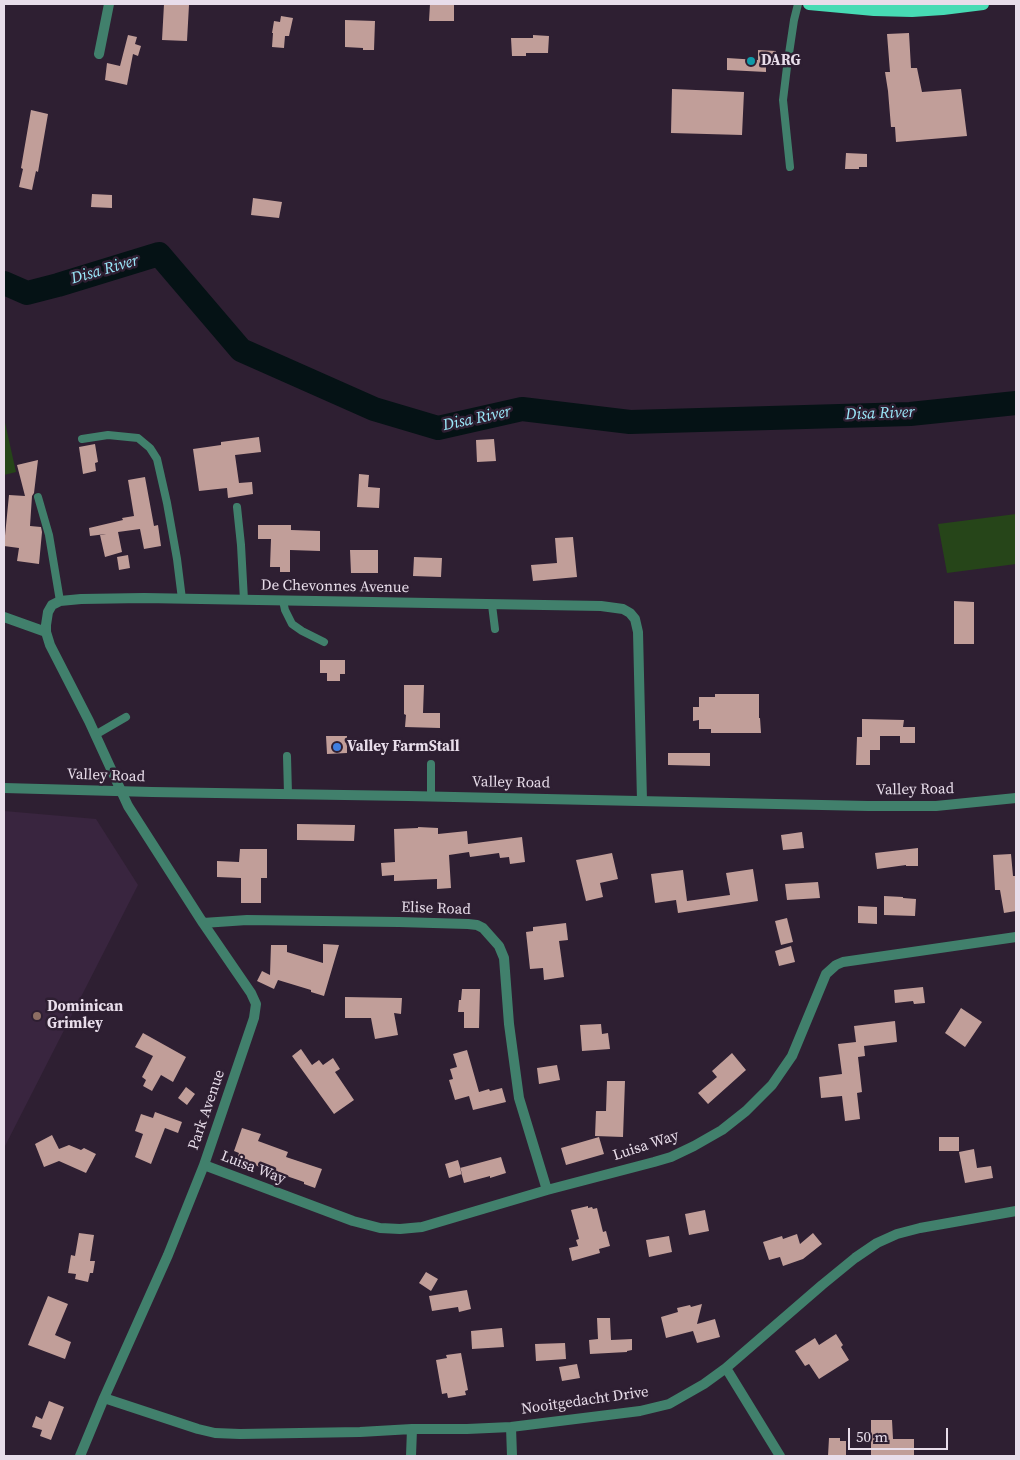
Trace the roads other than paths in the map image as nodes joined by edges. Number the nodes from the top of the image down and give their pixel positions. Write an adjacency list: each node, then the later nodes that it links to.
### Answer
1 (109, 4): 5 (street)
2 (798, 4): 6 (lane)
3 (809, 4): 4 (main road)
4 (983, 4)
5 (99, 54)
6 (790, 167)
7 (82, 439): 10 (lane)
8 (38, 497): 12 (lane)
9 (237, 507): 11 (lane)
10 (182, 599): 11 (street, De Chevonnes Avenue); 12 (street, De Chevonnes Avenue)
11 (244, 600): 13 (street, De Chevonnes Avenue)
12 (60, 601): 17 (street)
13 (283, 601): 14 (street, De Chevonnes Avenue); 18 (lane)
14 (492, 605): 16 (lane); 28 (street, De Chevonnes Avenue)
15 (4, 617): 17 (street)
16 (495, 629)
17 (46, 632): 20 (street)
18 (324, 642)
19 (126, 717): 20 (lane)
20 (95, 735): 24 (street)
21 (287, 756): 25 (lane)
22 (431, 764): 26 (lane)
23 (4, 788): 24 (street, Valley Road)
24 (120, 791): 25 (street, Valley Road); 29 (street, Park Avenue)
25 (288, 794): 26 (street, Valley Road)
26 (431, 796): 28 (street, Valley Road)
27 (1016, 798): 28 (street, Valley Road)
28 (642, 801)
29 (203, 923): 31 (street, Park Avenue); 32 (street, Elise Road)
30 (1016, 937): 32 (street, Luisa Way)
31 (204, 1165): 32 (street, Luisa Way); 35 (street, Park Avenue)
32 (547, 1190)
33 (1016, 1210): 34 (street, Nooitgedacht Drive)
34 (726, 1368): 36 (street, Nooitgedacht Drive); 38 (street)
35 (104, 1398): 37 (street, Nooitgedacht Drive); 39 (street, Park Avenue)
36 (511, 1427): 37 (street, Nooitgedacht Drive); 41 (street)
37 (412, 1429): 40 (street)
38 (776, 1454)
39 (80, 1456)
40 (411, 1456)
41 (512, 1456)

